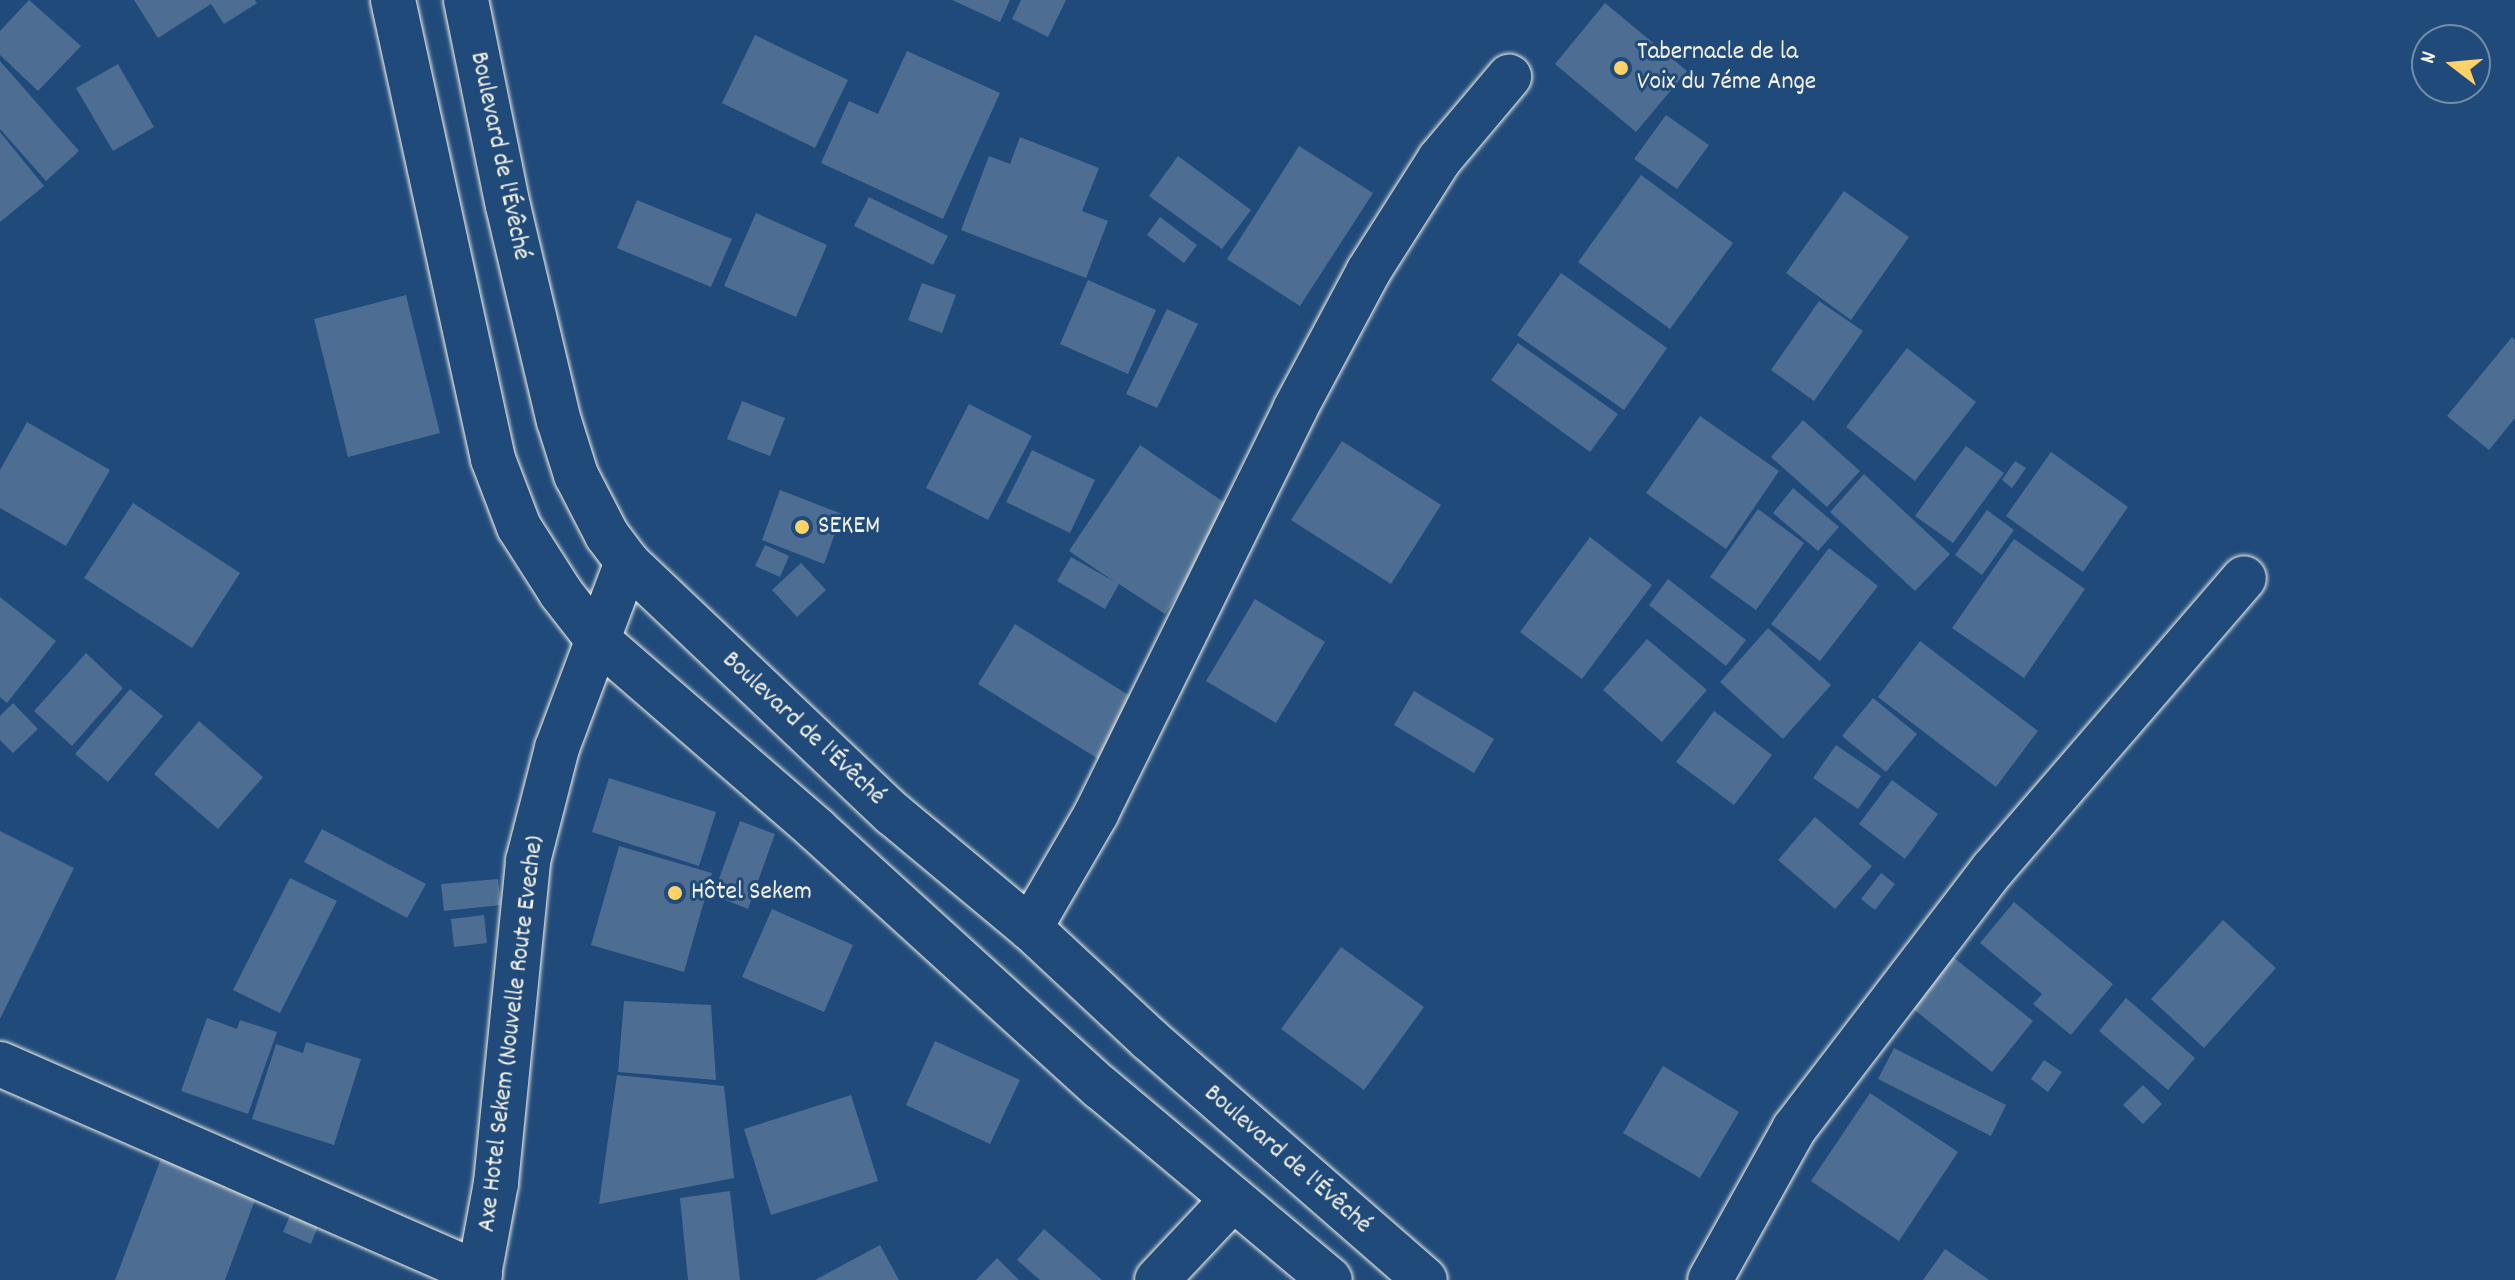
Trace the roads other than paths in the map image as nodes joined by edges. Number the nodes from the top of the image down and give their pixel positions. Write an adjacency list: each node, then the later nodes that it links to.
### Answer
1 (393, 0): 6 (main road)
2 (466, 0): 4 (main road, Boulevard de l'Évêché)
3 (1509, 77): 7 (main road)
4 (627, 562): 6 (main road, Axe Hotel Sekem (Nouvelle Route Eveche)); 7 (main road, Boulevard de l'Évêché)
5 (2244, 578): 14 (main road)
6 (597, 639): 9 (main road); 10 (main road, Axe Hotel Sekem (Nouvelle Route Eveche))
7 (1030, 928): 13 (main road, Boulevard de l'Évêché)
8 (0, 1064): 10 (main road)
9 (1233, 1199): 11 (main road); 12 (main road)
10 (479, 1277)
11 (1157, 1280)
12 (1330, 1280)
13 (1425, 1280)
14 (1710, 1280)

